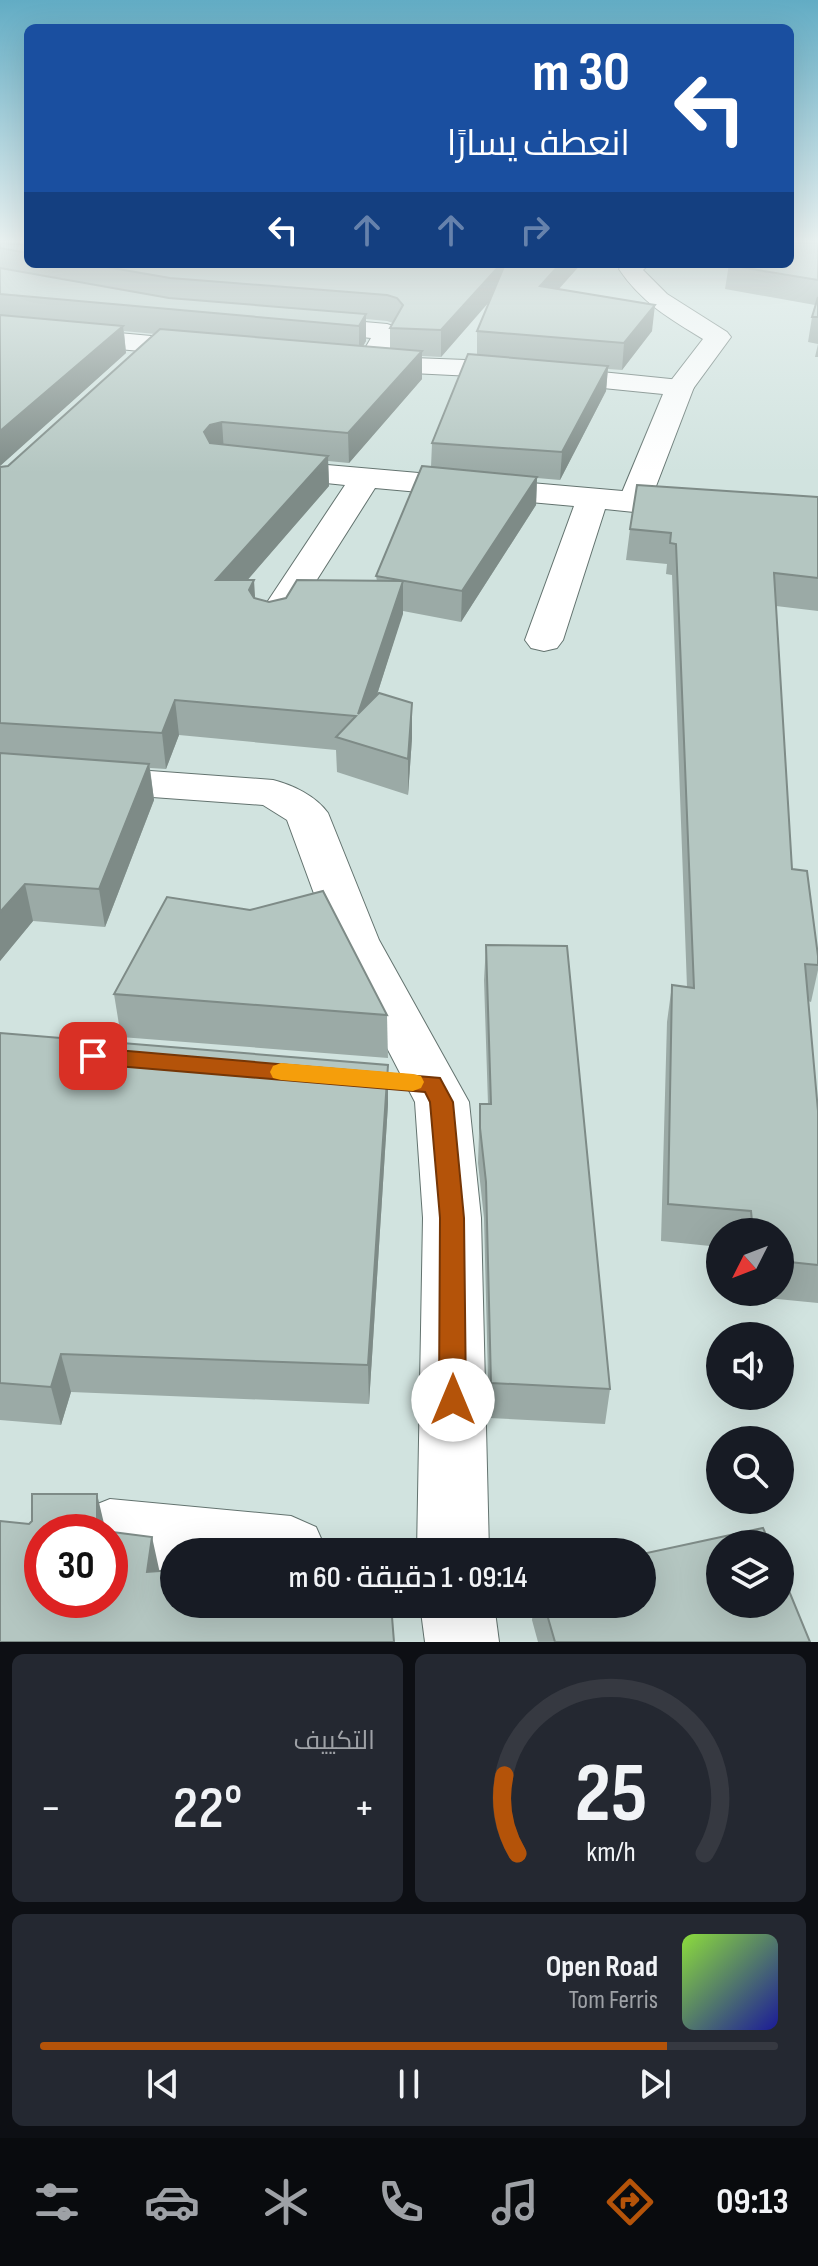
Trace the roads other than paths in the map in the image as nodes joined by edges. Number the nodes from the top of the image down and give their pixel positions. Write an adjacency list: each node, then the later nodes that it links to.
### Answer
1 (690, 320): 9 (street)
2 (279, 323): 7 (street)
3 (0, 330): 4 (street)
4 (155, 345): 5 (street); 8 (street)
5 (232, 352)
6 (338, 361): 7 (street)
7 (369, 364): 9 (street)
8 (133, 365)
9 (680, 387): 13 (street)
10 (240, 466): 11 (street)
11 (366, 477): 12 (street); 15 (street)
12 (592, 499): 13 (street); 16 (street)
13 (634, 502): 14 (street)
14 (711, 507)
15 (272, 622)
16 (544, 640)
17 (0, 773): 19 (street)
18 (370, 1079): 19 (street)
19 (432, 1084): 21 (street)
20 (128, 1536): 22 (street)
21 (453, 1538)
22 (160, 1539)
23 (459, 1618): 24 (street)
24 (462, 1642)

